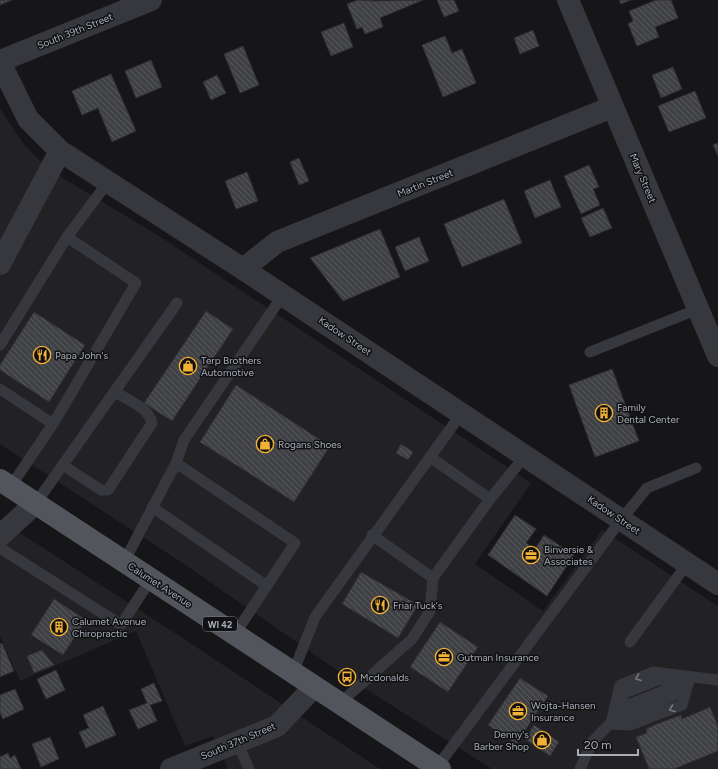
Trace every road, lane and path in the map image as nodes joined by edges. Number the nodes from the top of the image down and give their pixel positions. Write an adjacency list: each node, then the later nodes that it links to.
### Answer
1 (151, 0): 3 (street, South 39th Street)
2 (568, 0): 4 (street, Mary Street)
3 (0, 62): 5 (street, Kadow Street)
4 (612, 107): 9 (street, Martin Street); 12 (street, Mary Street)
5 (60, 152): 6 (street, Kadow Street); 8 (street)
6 (108, 182): 7 (lane); 9 (street, Kadow Street)
7 (67, 237): 13 (lane); 19 (lane)
8 (0, 264)
9 (243, 268): 10 (street, Kadow Street)
10 (283, 295): 18 (street, Kadow Street); 22 (lane)
11 (177, 303): 17 (lane)
12 (698, 308): 14 (lane); 15 (street, Mary Street)
13 (0, 345)
14 (590, 352)
15 (718, 356)
16 (0, 389): 19 (lane)
17 (115, 392): 23 (lane); 23 (lane)
18 (461, 414): 20 (street, Kadow Street); 21 (lane)
19 (53, 424): 25 (lane)
20 (525, 456): 26 (lane); 29 (street, Kadow Street)
21 (430, 457): 26 (lane); 30 (lane)
22 (176, 463): 28 (lane); 38 (lane)
23 (64, 466): 27 (lane)
24 (696, 468): 29 (lane)
25 (6, 483): 27 (main road, Calumet Avenue / WI 42)
26 (490, 499): 35 (lane)
27 (36, 503): 31 (street); 33 (main road, Calumet Avenue / WI 42)
28 (152, 507): 33 (lane); 38 (lane)
29 (621, 520): 34 (street, Kadow Street); 48 (lane)
30 (372, 535): 35 (lane); 41 (lane)
31 (0, 536)
32 (0, 548): 36 (lane)
33 (124, 562): 36 (main road, Calumet Avenue / WI 42)
34 (687, 564): 37 (street, Kadow Street); 40 (lane)
35 (433, 578): 45 (lane)
36 (151, 579): 39 (main road, Calumet Avenue / WI 42)
37 (718, 584)
38 (266, 586): 39 (lane)
39 (235, 634): 41 (main road, Calumet Avenue / WI 42)
40 (630, 642)
41 (294, 673): 44 (main road, Calumet Avenue / WI 42)
42 (690, 677): 43 (lane); 46 (lane); 46 (lane, one-way to 46); 46 (lane, one-way to 46)
43 (718, 680)
44 (314, 686): 45 (main road, Calumet Avenue / WI 42); 47 (street, South 37th Street)
45 (340, 703): 48 (main road, Calumet Avenue / WI 42)
46 (611, 724): 51 (lane)
47 (237, 742): 49 (street, South 37th Street); 50 (lane)
48 (439, 768)
49 (171, 769)
50 (249, 769)
51 (580, 769)

